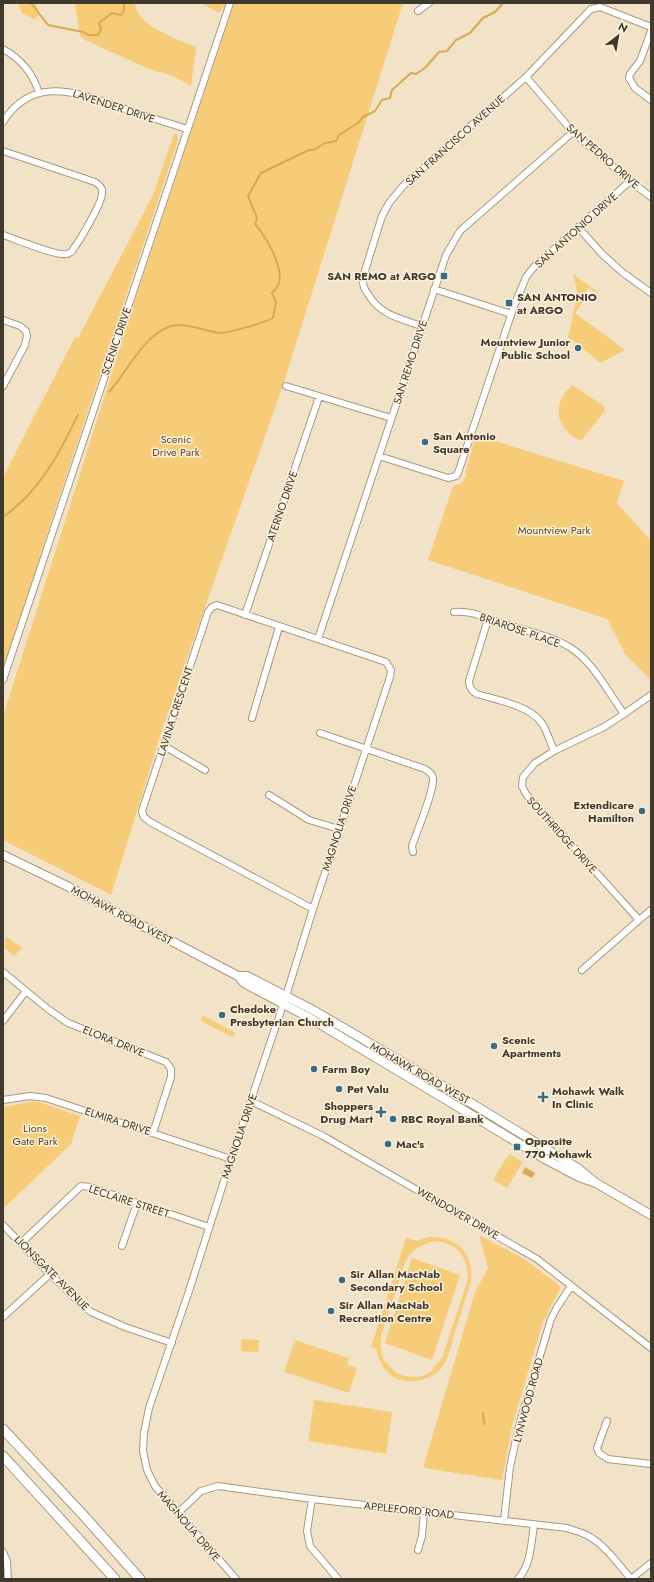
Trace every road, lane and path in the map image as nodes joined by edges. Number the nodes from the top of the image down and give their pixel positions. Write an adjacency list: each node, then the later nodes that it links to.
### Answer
1 (230, 3): 11 (street, SCENIC DRIVE)
2 (429, 3): 3 (street)
3 (418, 11)
4 (651, 27): 7 (street, SAN FRANCISCO AVENUE)
5 (651, 31): 9 (street)
6 (3, 49): 8 (street)
7 (526, 77): 12 (street, SAN PEDRO DRIVE); 22 (street, SAN FRANCISCO AVENUE)
8 (39, 93): 10 (street, LAVENDER DRIVE); 11 (street, LAVENDER DRIVE)
9 (651, 100)
10 (3, 122)
11 (187, 130): 34 (street, SCENIC DRIVE)
12 (573, 132): 14 (street, SAN PEDRO DRIVE); 18 (street, SAN REMO DRIVE)
13 (3, 151): 17 (street)
14 (630, 181): 15 (street, SAN PEDRO DRIVE); 16 (street, SAN ANTONIO DRIVE)
15 (651, 197)
16 (578, 227): 19 (street); 20 (street, SAN ANTONIO DRIVE)
17 (3, 235)
18 (434, 289): 20 (street); 22 (street, SAN REMO DRIVE)
19 (651, 293)
20 (511, 314): 27 (street, SAN ANTONIO DRIVE)
21 (3, 320): 23 (street)
22 (421, 326): 26 (street, SAN REMO DRIVE)
23 (3, 386)
24 (286, 386): 25 (street)
25 (319, 396): 26 (street); 29 (street, ATERNO DRIVE)
26 (392, 418): 27 (street, SAN REMO DRIVE)
27 (379, 456): 32 (street, SAN REMO DRIVE)
28 (454, 612): 30 (street, BRIAROSE PLACE)
29 (245, 615): 31 (street, LAVINA CRESCENT); 39 (street, LAVINA CRESCENT)
30 (488, 619): 36 (street, BRIAROSE PLACE); 41 (street)
31 (279, 626): 32 (street, LAVINA CRESCENT); 37 (street)
32 (318, 639): 33 (street, LAVINA CRESCENT)
33 (391, 670): 40 (street, MAGNOLIA DRIVE)
34 (3, 680)
35 (651, 695): 36 (street, SOUTHRIDGE DRIVE)
36 (624, 714): 41 (street, SOUTHRIDGE DRIVE)
37 (252, 718)
38 (320, 733): 40 (street)
39 (164, 746): 42 (street); 47 (street, LAVINA CRESCENT)
40 (366, 748): 44 (street, MAGNOLIA DRIVE); 45 (street)
41 (554, 751): 49 (street, SOUTHRIDGE DRIVE)
42 (205, 770)
43 (269, 795): 44 (street)
44 (339, 829): 47 (street, MAGNOLIA DRIVE)
45 (413, 852)
46 (4, 854): 53 (main road, MOHAWK ROAD WEST)
47 (312, 909): 53 (street, MAGNOLIA DRIVE)
48 (651, 910): 49 (street)
49 (639, 920): 50 (street)
50 (582, 970)
51 (3, 972): 52 (street, ELORA DRIVE)
52 (26, 991): 54 (street); 59 (street, ELORA DRIVE)
53 (285, 1000): 55 (main road, MOHAWK ROAD WEST); 56 (main road, MOHAWK ROAD WEST); 58 (street, MAGNOLIA DRIVE)
54 (3, 1021)
55 (450, 1090): 56 (main road); 61 (main road, MOHAWK ROAD WEST)
56 (434, 1092): 61 (main road, MOHAWK ROAD WEST)
57 (3, 1100): 59 (street, ELMIRA DRIVE)
58 (251, 1101): 60 (street, MAGNOLIA DRIVE); 69 (street, WENDOVER DRIVE)
59 (153, 1133): 60 (street, ELMIRA DRIVE)
60 (231, 1159): 65 (street, MAGNOLIA DRIVE)
61 (596, 1183): 63 (main road, MOHAWK ROAD WEST)
62 (137, 1203): 65 (street, LECLAIRE STREET); 66 (street, LECLAIRE STREET); 67 (street)
63 (651, 1215)
64 (3, 1225): 66 (street, LIONSGATE AVENUE)
65 (209, 1227): 71 (street, MAGNOLIA DRIVE)
66 (21, 1243): 68 (street, LIONSGATE AVENUE)
67 (122, 1246)
68 (50, 1274): 70 (street); 71 (street, LIONSGATE AVENUE)
69 (571, 1286): 72 (street, WENDOVER DRIVE); 80 (street, LYNWOOD ROAD)
70 (3, 1317)
71 (172, 1343): 79 (street, MAGNOLIA DRIVE)
72 (651, 1348)
73 (607, 1421): 76 (street)
74 (3, 1430): 87 (highway)
75 (3, 1456): 86 (highway)
76 (651, 1464)
77 (312, 1499): 78 (street, APPLEFORD ROAD); 79 (street, APPLEFORD ROAD); 89 (street)
78 (424, 1511): 80 (street, APPLEFORD ROAD); 82 (street)
79 (178, 1513): 88 (street, MAGNOLIA DRIVE)
80 (504, 1520): 81 (street, APPLEFORD ROAD)
81 (534, 1525): 90 (street); 91 (street, APPLEFORD ROAD)
82 (418, 1550)
83 (3, 1552): 85 (street)
84 (651, 1563): 91 (street)
85 (8, 1579)
86 (116, 1579)
87 (140, 1579)
88 (236, 1579)
89 (338, 1579)
90 (518, 1579)
91 (631, 1579)

